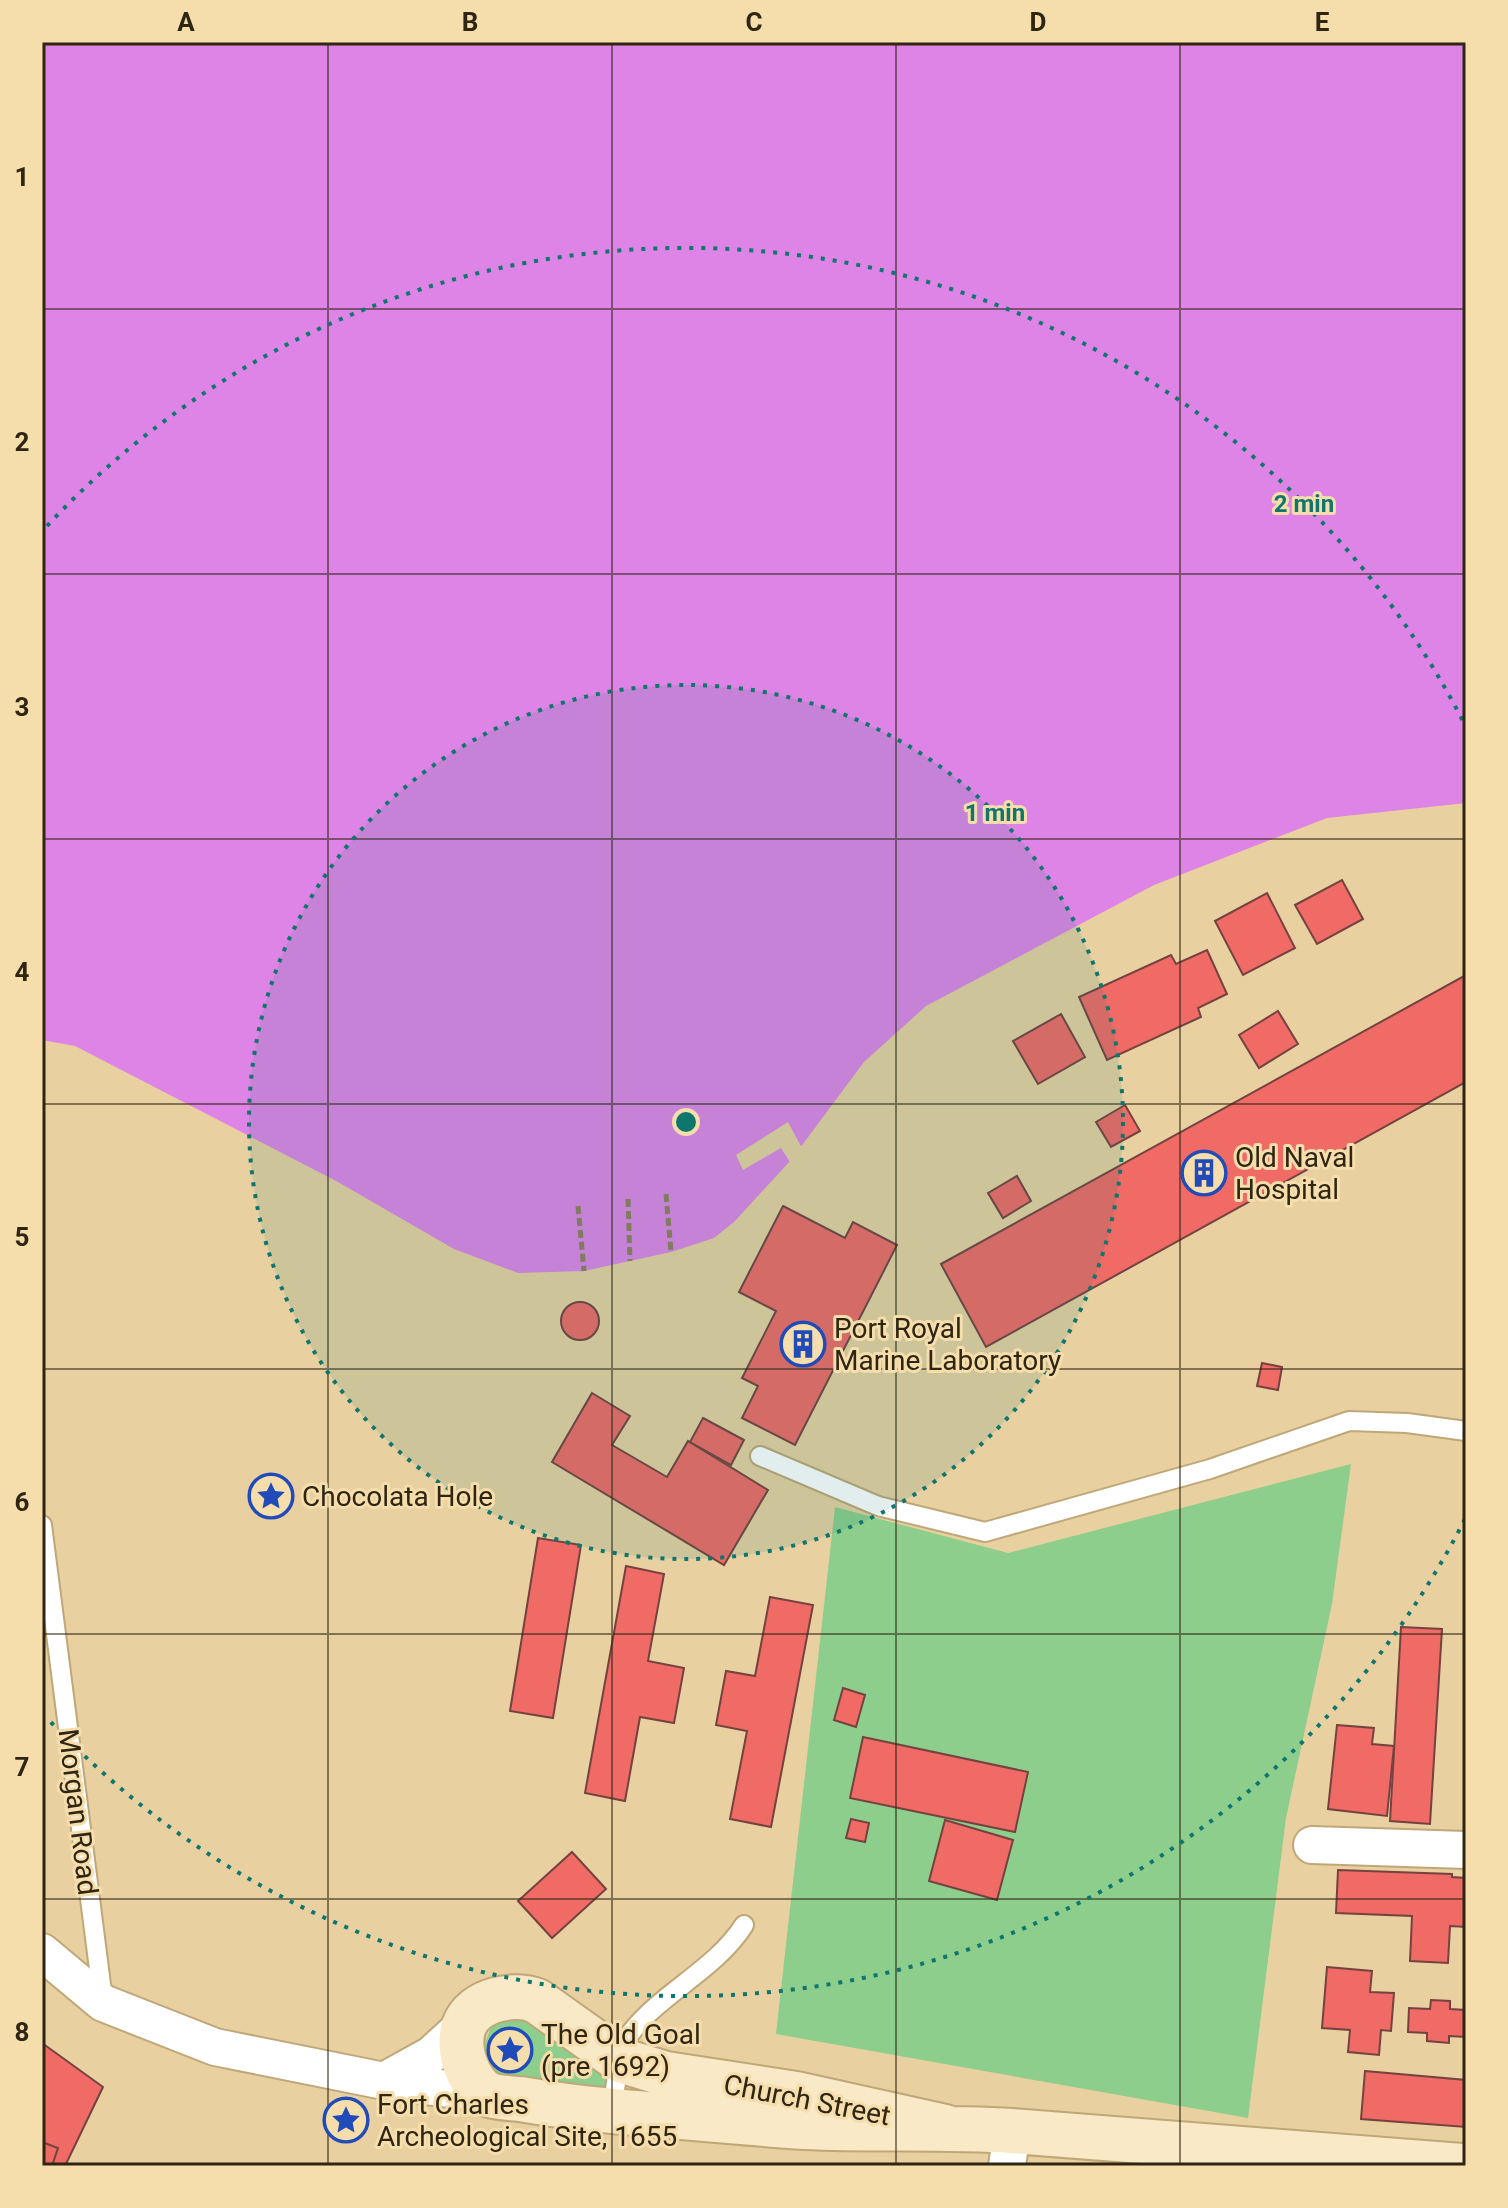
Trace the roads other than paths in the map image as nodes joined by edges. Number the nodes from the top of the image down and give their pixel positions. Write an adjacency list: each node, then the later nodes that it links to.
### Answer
1 (1466, 1431): 2 (lane)
2 (760, 1456)
3 (42, 1525): 8 (lane, Morgan Road)
4 (1312, 1845): 5 (street)
5 (1466, 1850)
6 (744, 1925): 10 (lane)
7 (42, 1952): 8 (street, Church Street)
8 (103, 2003): 11 (street, Church Street)
9 (465, 2024): 10 (main road, Church Street); 11 (street, Church Street); 12 (main road)
10 (620, 2060): 13 (lane); 14 (main road, Church Street)
11 (384, 2081): 12 (street, Church Street)
12 (489, 2094): 13 (main road, Church Street)
13 (612, 2111): 14 (main road, Church Street)
14 (945, 2127): 15 (main road, Church Street)
15 (1010, 2148): 16 (main road, Church Street)
16 (1462, 2166)

